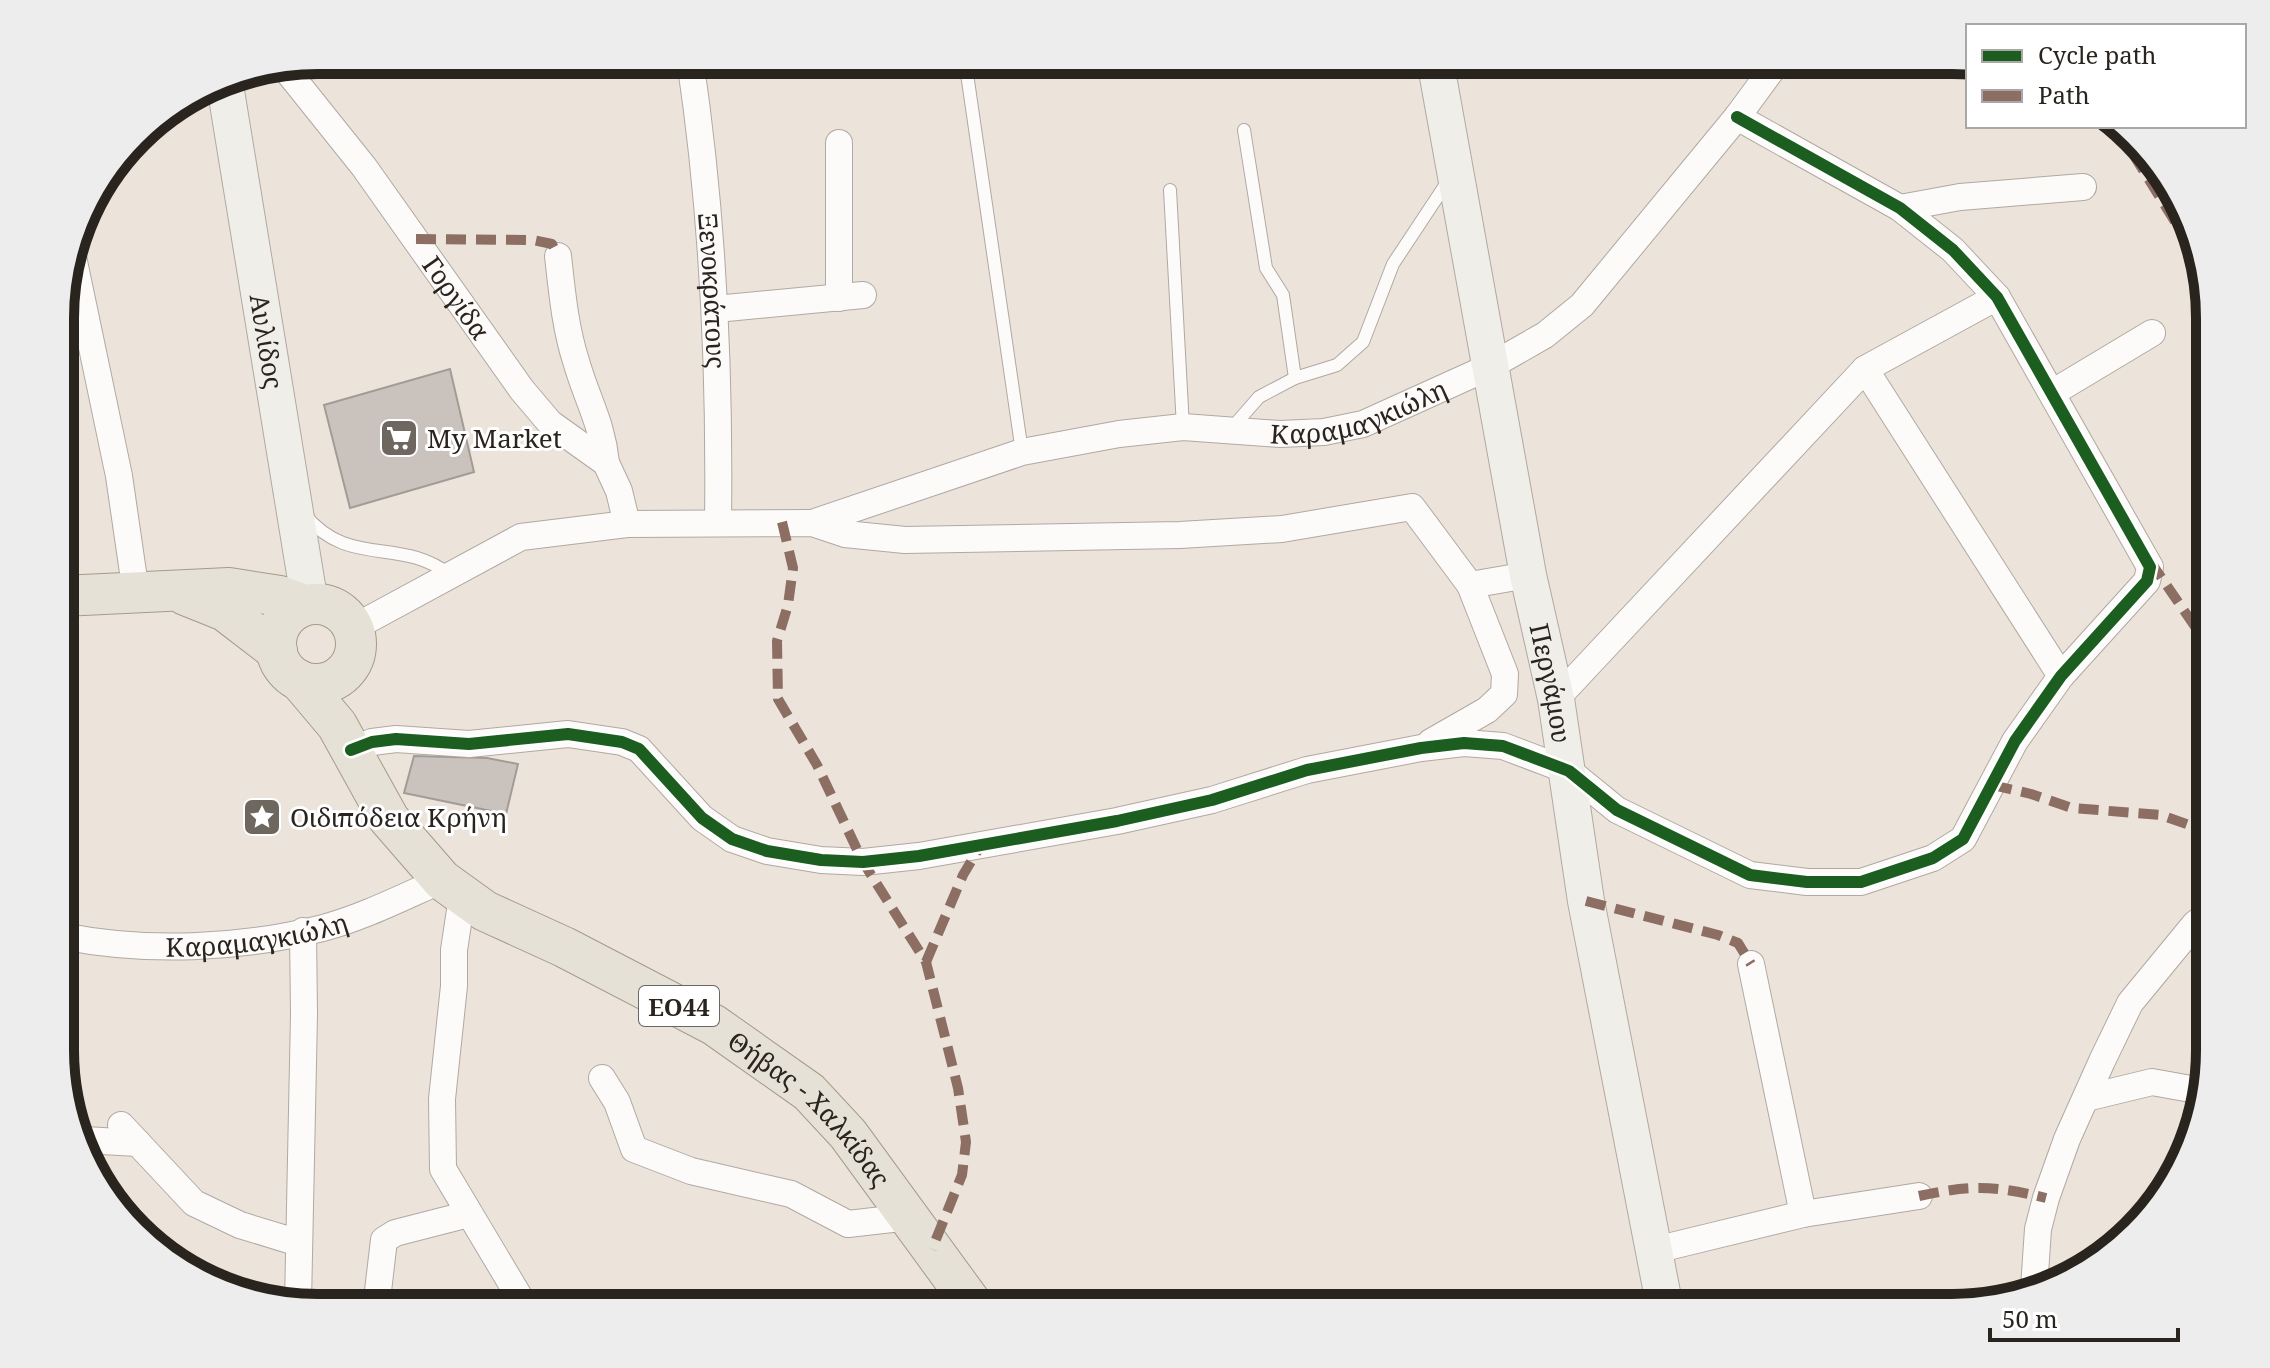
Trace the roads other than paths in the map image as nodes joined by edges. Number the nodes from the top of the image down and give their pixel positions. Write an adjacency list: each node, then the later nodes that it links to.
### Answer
1 (692, 74): 17 (street, Ξενοκράτους)
2 (967, 74): 25 (lane)
3 (1437, 74): 10 (street, Περγάμου)
4 (1769, 74): 7 (street, Καραμαγκιώλη)
5 (291, 76): 26 (street, Γοργίδα)
6 (226, 93): 27 (street, Αυλίδος)
7 (1737, 117): 13 (street); 19 (street, Καραμαγκιώλη)
8 (1244, 130): 21 (lane)
9 (839, 143): 17 (street)
10 (1453, 172): 19 (street, Περγάμου); 21 (lane)
11 (2083, 187): 13 (street)
12 (1170, 190): 23 (lane)
13 (1900, 208): 16 (street)
14 (558, 256): 26 (street)
15 (77, 278): 34 (street)
16 (1997, 297): 20 (street); 22 (street)
17 (716, 309): 28 (street, Ξενοκράτους)
18 (2152, 333): 22 (street)
19 (1489, 367): 24 (street, Καραμαγκιώλη); 32 (street, Περγάμου)
20 (1865, 369): 40 (street); 41 (street)
21 (1295, 378): 24 (lane)
22 (2052, 393): 40 (street)
23 (1183, 427): 24 (street, Καραμαγκιώλη); 25 (street, Καραμαγκιώλη)
24 (1231, 429)
25 (1022, 452): 29 (street, Καραμαγκιώλη)
26 (606, 463): 30 (street)
27 (292, 499): 31 (lane); 37 (street, Αυλίδος)
28 (718, 522): 29 (street); 30 (street)
29 (812, 523): 33 (street)
30 (627, 524): 31 (street)
31 (450, 575): 38 (street)
32 (1528, 575): 33 (street); 41 (street, Περγάμου)
33 (1470, 585): 42 (street)
34 (136, 593): 35 (main road); 36 (main road)
35 (178, 593): 37 (main road); 39 (main road, Θήβας - Χαλκίδας)
36 (74, 596)
37 (307, 604): 38 (main road); 39 (main road)
38 (352, 646): 39 (main road); 43 (main road, Θήβας - Χαλκίδας / ΕΟ44)
39 (288, 666): 43 (main road, Θήβας - Χαλκίδας / ΕΟ44)
40 (2061, 676): 44 (street)
41 (1556, 699): 44 (street, Περγάμου)
42 (1421, 748): 43 (street); 44 (street)
43 (351, 750): 45 (main road, Θήβας - Χαλκίδας / ΕΟ44)
44 (1569, 771): 59 (street, Περγάμου)
45 (452, 889): 47 (street, Καραμαγκιώλη); 55 (street); 57 (main road, Θήβας - Χαλκίδας / ΕΟ44)
46 (2195, 924): 52 (street)
47 (303, 931): 48 (street, Καραμαγκιώλη); 58 (street)
48 (74, 938)
49 (1751, 964): 56 (street)
50 (602, 1078): 57 (street)
51 (2192, 1089): 52 (street)
52 (2086, 1098): 60 (street)
53 (92, 1139): 58 (street)
54 (1919, 1196): 56 (street)
55 (469, 1214): 63 (street); 64 (street)
56 (1803, 1214): 59 (street)
57 (909, 1217): 65 (main road, Θήβας - Χαλκίδας / ΕΟ44)
58 (299, 1243): 61 (street)
59 (1655, 1250): 62 (street, Περγάμου)
60 (2035, 1279)
61 (298, 1293)
62 (1662, 1293)
63 (379, 1294)
64 (517, 1294)
65 (965, 1294)

